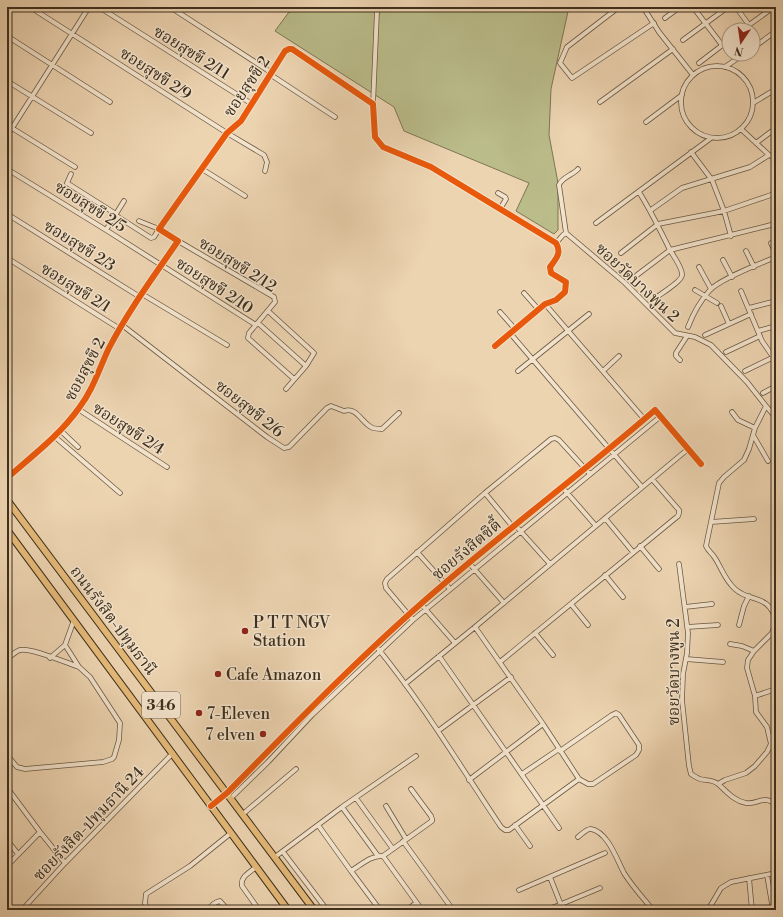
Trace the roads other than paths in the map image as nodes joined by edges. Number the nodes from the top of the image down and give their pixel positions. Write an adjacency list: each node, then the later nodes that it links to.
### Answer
1 (30, 7): 19 (street, ซอยสุขขี 2/9)
2 (89, 7): 19 (street)
3 (99, 7): 39 (street, ซอยสุขขี 2/11)
4 (170, 7): 30 (street)
5 (379, 7): 40 (street)
6 (619, 7): 14 (street)
7 (644, 7): 14 (street)
8 (680, 7): 13 (street)
9 (692, 7): 17 (street)
10 (728, 7): 17 (street)
11 (736, 7): 15 (street)
12 (774, 7): 16 (street)
13 (665, 18)
14 (654, 22): 25 (street)
15 (747, 22)
16 (753, 22)
17 (706, 24): 21 (street); 23 (street)
18 (776, 31): 22 (street)
19 (73, 34): 28 (street); 48 (street, ซอยสุขขี 2/9)
20 (7, 36): 28 (street)
21 (683, 40)
22 (761, 42)
23 (721, 44)
24 (721, 46): 26 (street)
25 (673, 49): 31 (street); 37 (street)
26 (699, 62)
27 (732, 62): 29 (street)
28 (53, 65): 35 (street); 36 (street)
29 (725, 67): 31 (street); 38 (street)
30 (271, 74): 39 (street, ซอยสุขขี 2); 40 (street, ซอยสุขขี 2); 41 (street)
31 (694, 75): 34 (street)
32 (7, 81): 35 (street)
33 (776, 89): 38 (street)
34 (682, 95): 42 (street); 50 (street)
35 (33, 97): 44 (street); 47 (street)
36 (110, 102)
37 (600, 102)
38 (753, 103): 46 (street)
39 (252, 104): 48 (street, ซอยสุขขี 2)
40 (373, 104): 67 (street)
41 (335, 117)
42 (646, 122)
43 (7, 125): 44 (street)
44 (12, 128): 49 (street); 55 (street)
45 (776, 128): 51 (street)
46 (741, 129): 50 (street); 51 (street)
47 (91, 133)
48 (227, 133): 57 (street, ซอยสุขขี 2); 59 (street, ซอยสุขขี 2/9)
49 (7, 136)
50 (711, 138): 52 (street)
51 (756, 143): 53 (street)
52 (691, 152): 61 (street); 63 (street)
53 (769, 155): 54 (street); 61 (street)
54 (776, 158)
55 (75, 167)
56 (7, 169): 77 (street, ซอยสุขขี 2/5)
57 (202, 169): 65 (street); 76 (street, ซอยสุขขี 2)
58 (578, 169): 78 (street)
59 (265, 171)
60 (71, 174): 71 (street)
61 (712, 180): 68 (street); 69 (street)
62 (776, 191): 69 (street)
63 (639, 192): 68 (street); 73 (street)
64 (498, 193): 67 (street)
65 (245, 196)
66 (124, 201): 71 (street)
67 (501, 208): 81 (street)
68 (650, 210): 75 (street)
69 (724, 211): 75 (street); 79 (street)
70 (7, 214): 98 (street, ซอยสุขขี 2/3)
71 (116, 214): 76 (street); 77 (street)
72 (139, 221): 76 (street)
73 (596, 223)
74 (776, 223): 79 (street)
75 (658, 224): 83 (street); 85 (street)
76 (159, 229): 80 (street)
77 (106, 230): 89 (street, ซอยสุขขี 2/5)
78 (564, 234): 81 (street); 119 (street, ซอยวัดบางพูน 2)
79 (731, 236): 83 (street)
80 (178, 241): 89 (street, ซอยสุขขี 2); 105 (street, ซอยสุขขี 2/12)
81 (557, 241): 102 (street)
82 (771, 244): 86 (street)
83 (670, 250): 92 (street); 100 (street)
84 (746, 251): 91 (street)
85 (621, 253)
86 (776, 255): 91 (street)
87 (7, 258): 112 (street, ซอยสุขขี 2/1)
88 (723, 260): 93 (street)
89 (161, 265): 98 (street, ซอยสุขขี 2); 109 (street, ซอยสุขขี 2/10)
90 (699, 267): 94 (street)
91 (754, 267): 93 (street)
92 (637, 275)
93 (732, 277): 94 (street)
94 (711, 289): 99 (street)
95 (695, 290): 99 (street)
96 (741, 291): 103 (street)
97 (524, 293): 104 (street)
98 (141, 296): 112 (street, ซอยสุขขี 2); 121 (street, ซอยสุขขี 2/3)
99 (706, 296): 110 (street); 113 (street)
100 (657, 297)
101 (776, 301): 103 (street)
102 (546, 304): 104 (street); 115 (street)
103 (749, 308): 108 (street)
104 (539, 310): 114 (street)
105 (268, 311): 109 (street); 128 (street)
106 (500, 312): 114 (street)
107 (589, 314): 115 (street)
108 (751, 314): 110 (street); 116 (street)
109 (257, 324): 128 (street, ซอยสุขขี 2/10); 132 (street)
110 (729, 324): 118 (street)
111 (776, 326): 116 (street)
112 (121, 327): 137 (street, ซอยสุขขี 2); 139 (street, ซอยสุขขี 2/6)
113 (688, 327)
114 (515, 329): 117 (street)
115 (568, 330): 126 (street); 130 (street)
116 (758, 331): 120 (street)
117 (510, 333): 122 (street); 126 (street)
118 (705, 335)
119 (687, 336): 127 (street); 136 (street, ซอยวัดบางพูน 2)
120 (760, 336): 123 (street); 125 (street)
121 (227, 346)
122 (495, 346)
123 (726, 352)
124 (619, 356): 130 (street)
125 (775, 357): 131 (street)
126 (532, 359): 129 (street); 148 (street)
127 (680, 360)
128 (306, 366): 132 (street)
129 (518, 371)
130 (603, 371): 142 (street)
131 (745, 371)
132 (294, 379): 134 (street)
133 (776, 386): 135 (street)
134 (286, 389)
135 (763, 392)
136 (766, 406): 141 (street, ซอยวัดบางพูน 2); 143 (street)
137 (78, 409): 144 (street, ซอยสุขขี 2); 153 (street, ซอยสุขขี 2/4)
138 (732, 412): 143 (street)
139 (399, 413)
140 (661, 416): 142 (street, ซอยรังสิตซิตี้); 149 (street); 150 (street, ซอยรังสิตซิตี้)
141 (776, 418)
142 (644, 419): 148 (street, ซอยรังสิตซิตี้)
143 (753, 427): 145 (street)
144 (60, 430): 146 (street, ซอยสุขขี 2); 147 (street)
145 (753, 435): 151 (street); 166 (street)
146 (55, 437): 156 (street, ซอยสุขขี 2); 160 (street)
147 (78, 447)
148 (608, 448): 150 (street); 154 (street, ซอยรังสิตซิตี้)
149 (688, 449): 152 (street); 157 (street)
150 (614, 455): 155 (street, ซอยรังสิตซิตี้); 159 (street)
151 (768, 461)
152 (701, 464)
153 (167, 467)
154 (584, 469): 155 (street); 158 (street, ซอยรังสิตซิตี้); 161 (street)
155 (590, 474): 162 (street, ซอยรังสิตซิตี้)
156 (7, 478)
157 (652, 478): 159 (street); 171 (street)
158 (562, 487): 162 (street); 167 (street, ซอยรังสิตซิตี้)
159 (642, 487): 164 (street)
160 (120, 493)
161 (485, 493): 167 (street); 172 (street)
162 (567, 493): 168 (street); 170 (street, ซอยรังสิตซิตี้)
163 (7, 500): 235 (main road, ถนนรังสิต-ปทุมธานี / 346)
164 (605, 518): 168 (street); 173 (street)
165 (754, 519): 166 (street)
166 (712, 522): 183 (street)
167 (514, 526): 170 (street); 174 (street, ซอยรังสิตซิตี้)
168 (596, 526): 175 (street)
169 (7, 530): 191 (main road, ถนนรังสิต-ปทุมธานี / 346)
170 (520, 530): 175 (street); 177 (street, ซอยรังสิตซิตี้)
171 (640, 546): 173 (street); 178 (street)
172 (416, 552): 180 (street); 190 (street)
173 (633, 552): 179 (street)
174 (469, 563): 177 (street); 180 (street, ซอยรังสิตซิตี้)
175 (550, 564): 184 (street)
176 (679, 564): 188 (street, ซอยวัดบางพูน 2)
177 (475, 569): 181 (street, ซอยรังสิตซิตี้); 184 (street)
178 (659, 569)
179 (605, 575): 182 (street); 186 (street)
180 (445, 583): 181 (street); 185 (street, ซอยรังสิตซิตี้)
181 (450, 589): 189 (street, ซอยรังสิตซิตี้)
182 (623, 597)
183 (748, 597): 193 (street); 196 (street)
184 (504, 603): 197 (street)
185 (421, 604): 189 (street); 190 (street, ซอยรังสิตซิตี้)
186 (570, 604): 194 (street); 199 (street)
187 (712, 604): 188 (street)
188 (685, 607): 198 (street, ซอยวัดบางพูน 2)
189 (426, 609): 192 (street, ซอยรังสิตซิตี้); 200 (street)
190 (408, 615): 192 (street); 202 (street, ซอยรังสิตซิตี้)
191 (74, 620): 203 (street); 225 (main road, ถนนรังสิต-ปทุมธานี / 346)
192 (413, 620): 204 (street, ซอยรังสิตซิตี้)
193 (776, 621): 205 (street)
194 (588, 625)
195 (718, 625): 198 (street)
196 (739, 625)
197 (475, 626): 200 (street); 211 (street)
198 (687, 627): 210 (street, ซอยวัดบางพูน 2)
199 (535, 633): 206 (street); 211 (street)
200 (455, 643): 207 (street)
201 (730, 644): 205 (street)
202 (375, 645): 204 (street); 235 (street, ซอยรังสิตซิตี้)
203 (65, 646): 208 (street); 213 (street)
204 (379, 650): 215 (street); 235 (street, ซอยรังสิตซิตี้)
205 (752, 650): 217 (street)
206 (553, 655)
207 (439, 656): 215 (street); 218 (street)
208 (50, 658): 209 (street); 213 (street)
209 (7, 659)
210 (686, 659): 212 (street); 232 (street, ซอยวัดบางพูน 2)
211 (500, 662): 214 (street)
212 (723, 662)
213 (79, 667): 226 (street)
214 (511, 677): 218 (street); 219 (street)
215 (405, 684): 220 (street)
216 (776, 689): 217 (street)
217 (754, 696): 222 (street)
218 (474, 704): 220 (street); 224 (street)
219 (543, 724): 223 (street); 224 (street)
220 (438, 731): 231 (street)
221 (776, 737): 222 (street)
222 (771, 739): 232 (street)
223 (560, 750): 229 (street); 230 (street); 230 (street)
224 (506, 752): 229 (street); 231 (street)
225 (173, 753): 239 (main road, ถนนรังสิต-ปทุมธานี / 346); 259 (street, ซอยรังสิต-ปทุมธานี 24)
226 (7, 755)
227 (416, 756): 236 (street)
228 (296, 769): 242 (street)
229 (522, 774): 238 (street)
230 (579, 779): 238 (street)
231 (469, 780): 244 (street)
232 (718, 784): 237 (street, ซอยวัดบางพูน 2)
233 (8, 789): 246 (street)
234 (411, 789): 250 (street)
235 (229, 796): 239 (street); 242 (main road, ถนนรังสิต-ปทุมธานี / 346)
236 (356, 798): 241 (street); 252 (street)
237 (775, 802)
238 (543, 805): 244 (street); 245 (street)
239 (211, 806): 247 (main road, ถนนรังสิต-ปทุมธานี / 346)
240 (386, 806): 250 (street)
241 (342, 807): 243 (street); 256 (street)
242 (243, 814): 258 (main road, ถนนรังสิต-ปทุมธานี / 346)
243 (318, 825): 253 (street); 262 (street)
244 (515, 826): 251 (street)
245 (559, 828)
246 (40, 832): 255 (street); 259 (street)
247 (231, 833): 261 (main road, ถนนรังสิต-ปทุมธานี / 346); 272 (street)
248 (578, 837): 285 (street)
249 (7, 840): 255 (street)
250 (405, 840): 252 (street); 282 (street)
251 (530, 846)
252 (393, 848): 257 (street)
253 (283, 852): 258 (street); 278 (street)
254 (605, 853): 265 (street)
255 (18, 854): 260 (street)
256 (378, 856): 257 (street); 262 (street)
257 (383, 856): 269 (street)
258 (275, 857): 277 (main road, ถนนรังสิต-ปทุมธานี / 346)
259 (65, 864): 271 (street, ซอยรังสิต-ปทุมธานี 24)
260 (7, 866)
261 (256, 867): 275 (street); 276 (main road, ถนนรังสิต-ปทุมธานี / 346)
262 (351, 871): 279 (street)
263 (776, 873): 264 (street)
264 (767, 875): 266 (street); 288 (street)
265 (550, 877): 268 (street); 270 (street)
266 (749, 878): 286 (street); 287 (street)
267 (600, 888): 270 (street)
268 (519, 890)
269 (416, 903): 280 (street); 281 (street)
270 (561, 904): 283 (street); 284 (street)
271 (22, 910)
272 (148, 910)
273 (209, 910): 274 (street)
274 (228, 910)
275 (259, 910)
276 (288, 910)
277 (314, 910)
278 (327, 910)
279 (380, 910)
280 (407, 910)
281 (422, 910)
282 (453, 910)
283 (547, 910)
284 (563, 910)
285 (653, 910)
286 (708, 910)
287 (752, 910)
288 (773, 910)

